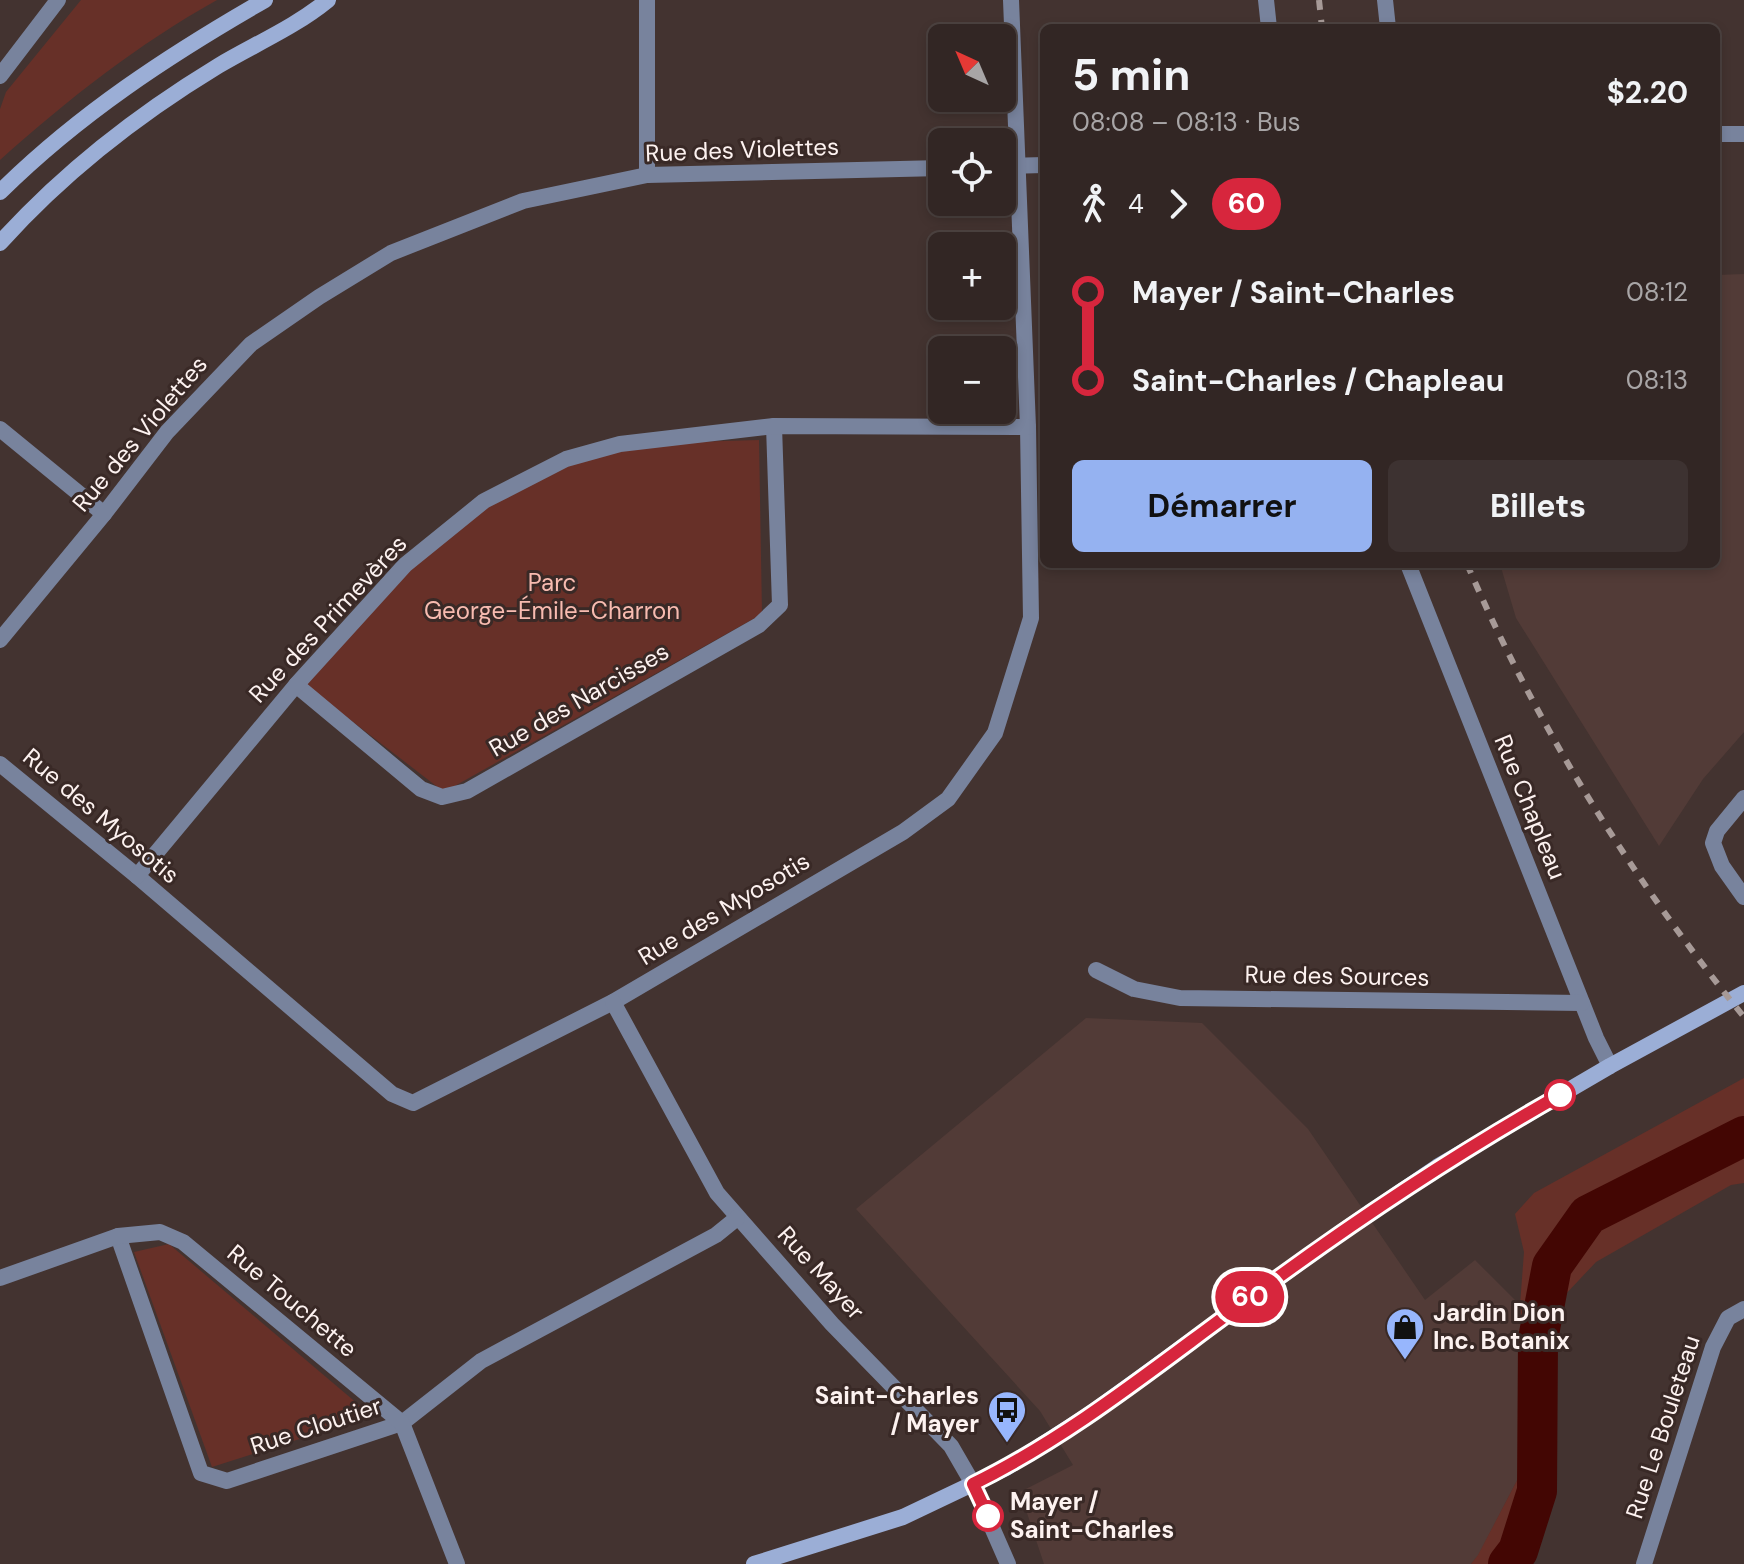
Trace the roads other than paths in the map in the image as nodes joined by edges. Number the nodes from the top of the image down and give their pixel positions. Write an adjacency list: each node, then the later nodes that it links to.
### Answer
1 (58, 0): 10 (street)
2 (265, 0): 18 (street)
3 (328, 0): 20 (street)
4 (647, 0): 17 (street)
5 (1011, 0): 11 (street, Rue des Myosotis)
6 (1266, 0): 8 (street)
7 (1385, 0): 9 (street)
8 (1269, 24)
9 (1388, 24)
10 (0, 76)
11 (1010, 128)
12 (1720, 134): 13 (street)
13 (1744, 134)
14 (1040, 165): 15 (street)
15 (1016, 166)
16 (928, 168): 17 (street, Rue des Violettes)
17 (647, 175): 24 (street, Rue des Violettes)
18 (0, 192)
19 (1013, 216): 22 (street, Rue des Myosotis)
20 (0, 243)
21 (774, 426): 22 (street, Rue des Primevères); 27 (street, Rue des Primevères); 27 (street, Rue des Narcisses)
22 (1028, 427): 34 (street, Rue des Myosotis)
23 (0, 429): 24 (street)
24 (104, 514): 26 (street, Rue des Violettes)
25 (1410, 568): 35 (street, Rue Chapleau)
26 (0, 640)
27 (296, 685): 30 (street, Rue des Primevères)
28 (0, 764): 30 (street, Rue des Myosotis)
29 (1744, 798): 31 (street)
30 (137, 876): 34 (street, Rue des Myosotis)
31 (1744, 897)
32 (1096, 970): 35 (street, Rue des Sources)
33 (1744, 993): 36 (street)
34 (613, 1002): 37 (street, Rue Mayer)
35 (1582, 1003): 36 (street, Rue Chapleau)
36 (1610, 1066): 42 (street)
37 (737, 1218): 41 (street, Rue Cloutier); 42 (street, Rue Mayer)
38 (118, 1236): 39 (street, Rue Touchette); 41 (street, Rue Touchette); 41 (street, Rue Cloutier)
39 (0, 1278)
40 (1741, 1310): 46 (street, Rue Le Bouleteau)
41 (402, 1423): 43 (street, Rue Touchette)
42 (973, 1484): 44 (street); 45 (street, Rue Mayer)
43 (457, 1564)
44 (754, 1564)
45 (1008, 1564)
46 (1644, 1564)

